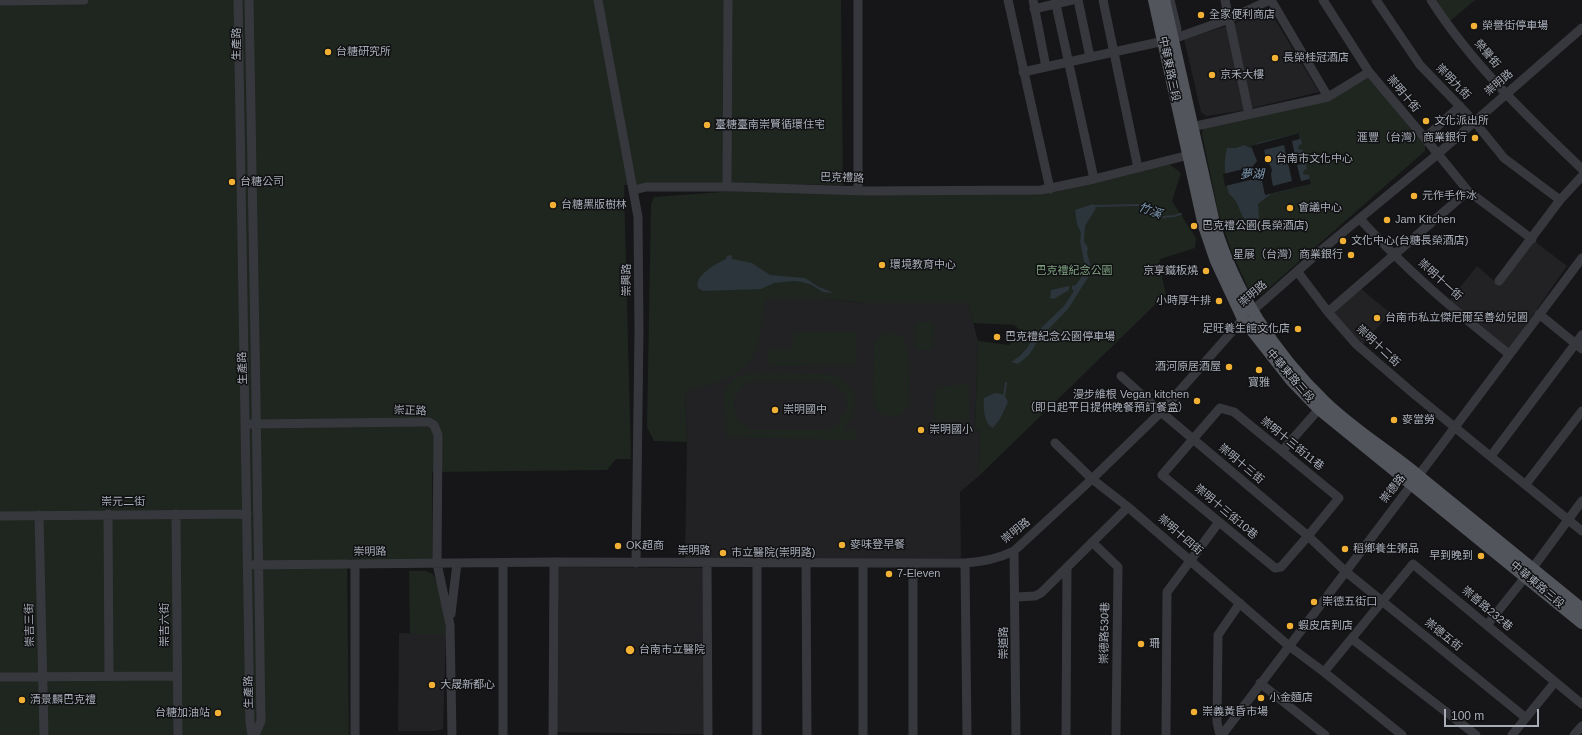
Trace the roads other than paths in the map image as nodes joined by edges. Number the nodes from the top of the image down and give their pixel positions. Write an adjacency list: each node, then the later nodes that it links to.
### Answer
1 (77, 0): 2 (street); 21 (street)
2 (84, 0)
3 (238, 0): 69 (street, 生產路)
4 (249, 0): 68 (street, 生產路)
5 (598, 0): 48 (street, 崇興路)
6 (728, 0): 46 (street)
7 (858, 0): 49 (street)
8 (1008, 0): 31 (street)
9 (1072, 0): 22 (street)
10 (1078, 0): 28 (street)
11 (1103, 0): 27 (street)
12 (1149, 0): 26 (street)
13 (1154, 0): 26 (main road, 中華東路三段)
14 (1164, 0): 26 (main road, 中華東路三段)
15 (1170, 0): 26 (street)
16 (1225, 0): 24 (street)
17 (1270, 0): 24 (street); 34 (street)
18 (1323, 0): 32 (street, 崇明十街)
19 (1376, 0): 35 (street, 崇明九街)
20 (1431, 0): 33 (street, 榮譽街)
21 (0, 1)
22 (1055, 2): 23 (street); 29 (street)
23 (1034, 4): 30 (street)
24 (1229, 19): 26 (street); 36 (street)
25 (1582, 28): 33 (street, 崇明路)
26 (1168, 40): 27 (street); 38 (main road, 中華東路三段)
27 (1113, 52): 28 (street); 42 (street)
28 (1090, 57): 29 (street)
29 (1068, 62): 30 (street); 45 (street)
30 (1046, 67): 31 (street)
31 (1023, 72): 47 (street)
32 (1369, 72): 34 (street); 39 (street, 崇明十街)
33 (1506, 94): 37 (street, 崇明路); 43 (street, 榮譽街)
34 (1328, 97): 36 (street)
35 (1460, 106): 37 (street, 崇明九街); 39 (street)
36 (1249, 114): 38 (street)
37 (1474, 121): 40 (street, 崇明路); 51 (street, 崇明九街)
38 (1187, 128): 41 (main road, 中華東路三段)
39 (1423, 136): 40 (street, 崇明十街)
40 (1437, 153): 50 (street, 崇明十街); 52 (street, 崇明路)
41 (1193, 154): 42 (street, 巴克禮路); 60 (main road, 中華東路三段)
42 (1138, 168): 45 (street, 巴克禮路)
43 (1582, 169)
44 (1582, 176): 51 (street)
45 (1094, 179): 47 (street, 巴克禮路)
46 (727, 187): 48 (street, 巴克禮路); 49 (street, 巴克禮路)
47 (1050, 188): 49 (street, 巴克禮路)
48 (634, 190): 96 (street, 崇興路)
49 (858, 190)
50 (1468, 191): 53 (street, 崇明十街); 54 (street)
51 (1560, 200): 53 (street)
52 (1360, 219): 54 (street, 崇明十一街); 56 (street, 崇明路)
53 (1532, 239): 57 (street)
54 (1394, 255): 58 (street); 63 (street, 崇明十一街)
55 (1582, 258): 59 (street, 崇德路)
56 (1297, 271): 58 (street, 崇明十二街); 60 (street, 崇明路)
57 (1499, 281)
58 (1328, 312): 70 (street, 崇明十二街)
59 (1539, 314): 62 (street); 63 (street, 崇德路)
60 (1248, 315): 65 (main road, 中華東路三段); 67 (street, 崇明路); 76 (main road, 中華東路三段)
61 (1582, 335): 62 (street)
62 (1579, 346): 74 (street)
63 (1509, 354): 70 (street, 崇德路)
64 (1121, 376): 67 (street, 崇明十三街)
65 (1320, 409): 73 (street); 76 (main road, 中華東路三段)
66 (1582, 411): 77 (street)
67 (1161, 412): 71 (street, 崇明十三街); 75 (street, 崇明路)
68 (257, 423): 69 (street, 崇正路); 93 (street, 崇正路); 105 (street, 生產路)
69 (246, 424): 82 (street, 生產路)
70 (1454, 428): 74 (street, 崇明十二街); 76 (street, 崇德路)
71 (1193, 439): 73 (street, 崇明十三街11巷); 86 (street, 崇明十三街10巷); 88 (street, 崇明十三街)
72 (1055, 443): 75 (street, 崇明十四街)
73 (1282, 451): 88 (street, 崇明十三街11巷)
74 (1491, 456): 77 (street, 崇明十二街)
75 (1092, 479): 79 (street, 崇明十四街); 90 (street, 崇明路)
76 (1416, 480): 107 (street, 崇德路); 108 (main road, 中華東路三段)
77 (1526, 484): 85 (street, 崇明十二街)
78 (1582, 501): 85 (street)
79 (1128, 507): 89 (street); 91 (street, 崇明十四街)
80 (108, 514): 81 (street, 崇元二街); 83 (street, 崇元二街); 119 (street)
81 (176, 514): 82 (street, 崇元二街); 120 (street, 崇吉六街)
82 (247, 514): 104 (street, 生產路)
83 (39, 515): 84 (street, 崇元二街); 122 (street, 崇吉三街)
84 (0, 516)
85 (1568, 520): 87 (street, 崇明十二街); 108 (street)
86 (1219, 522): 88 (street, 崇明十三街10巷); 91 (street)
87 (1582, 532)
88 (1308, 536): 107 (street, 崇明十三街)
89 (1092, 542): 106 (street); 143 (street, 崇德路530巷)
90 (1014, 551): 102 (street, 崇明路); 109 (street, 崇道路)
91 (1191, 561): 111 (street, 崇明十四街); 144 (street)
92 (554, 562): 95 (street, 崇明路); 96 (street, 崇明路); 134 (street)
93 (437, 563): 94 (street, 崇明路); 103 (street, 崇明路); 114 (street)
94 (457, 563): 95 (street, 崇明路); 114 (street)
95 (503, 563): 133 (street)
96 (636, 563): 97 (street, 崇明路)
97 (707, 563): 98 (street, 崇明路); 135 (street)
98 (757, 563): 99 (street, 崇明路); 136 (street)
99 (806, 563): 100 (street, 崇明路); 137 (street)
100 (862, 563): 101 (street, 崇明路); 138 (street)
101 (913, 563): 102 (street, 崇明路); 139 (street)
102 (965, 563): 140 (street)
103 (355, 564): 105 (street, 崇明路); 131 (street)
104 (247, 565): 105 (street, 崇明路); 130 (street, 生產路)
105 (259, 565): 130 (street, 生產路)
106 (1067, 567): 109 (street); 142 (street)
107 (1346, 571): 110 (street, 崇德五街); 117 (street, 崇德路)
108 (1529, 572): 112 (main road, 中華東路三段); 113 (main road, 中華東路三段); 115 (street)
109 (1016, 597): 141 (street, 崇道路)
110 (1383, 602): 115 (street, 崇善路232巷); 116 (street); 126 (street, 崇德五街)
111 (1240, 603): 117 (street, 崇明十四街); 145 (street)
112 (1582, 609)
113 (1582, 623)
114 (450, 625): 132 (street)
115 (1487, 625): 123 (street, 崇善路232巷)
116 (1352, 639): 118 (street); 148 (street)
117 (1288, 646): 118 (street, 崇明十四街); 124 (street, 崇德路)
118 (1324, 672): 147 (street, 崇明十四街)
119 (109, 676): 120 (street); 122 (street)
120 (178, 676): 129 (street, 崇吉六街)
121 (0, 677): 122 (street)
122 (42, 677): 128 (street, 崇吉三街)
123 (1555, 682): 125 (street, 崇善路232巷); 126 (street)
124 (1260, 683): 145 (street, 崇德路); 146 (street)
125 (1582, 704)
126 (1526, 718): 149 (street)
127 (1582, 726): 150 (street)
128 (44, 735)
129 (178, 735)
130 (254, 735)
131 (355, 735)
132 (452, 735)
133 (503, 735)
134 (553, 735)
135 (708, 735)
136 (757, 735)
137 (807, 735)
138 (863, 735)
139 (913, 735)
140 (967, 735)
141 (1016, 735)
142 (1066, 735)
143 (1116, 735)
144 (1166, 735)
145 (1221, 735)
146 (1325, 735)
147 (1402, 735)
148 (1476, 735)
149 (1512, 735)
150 (1574, 735)

